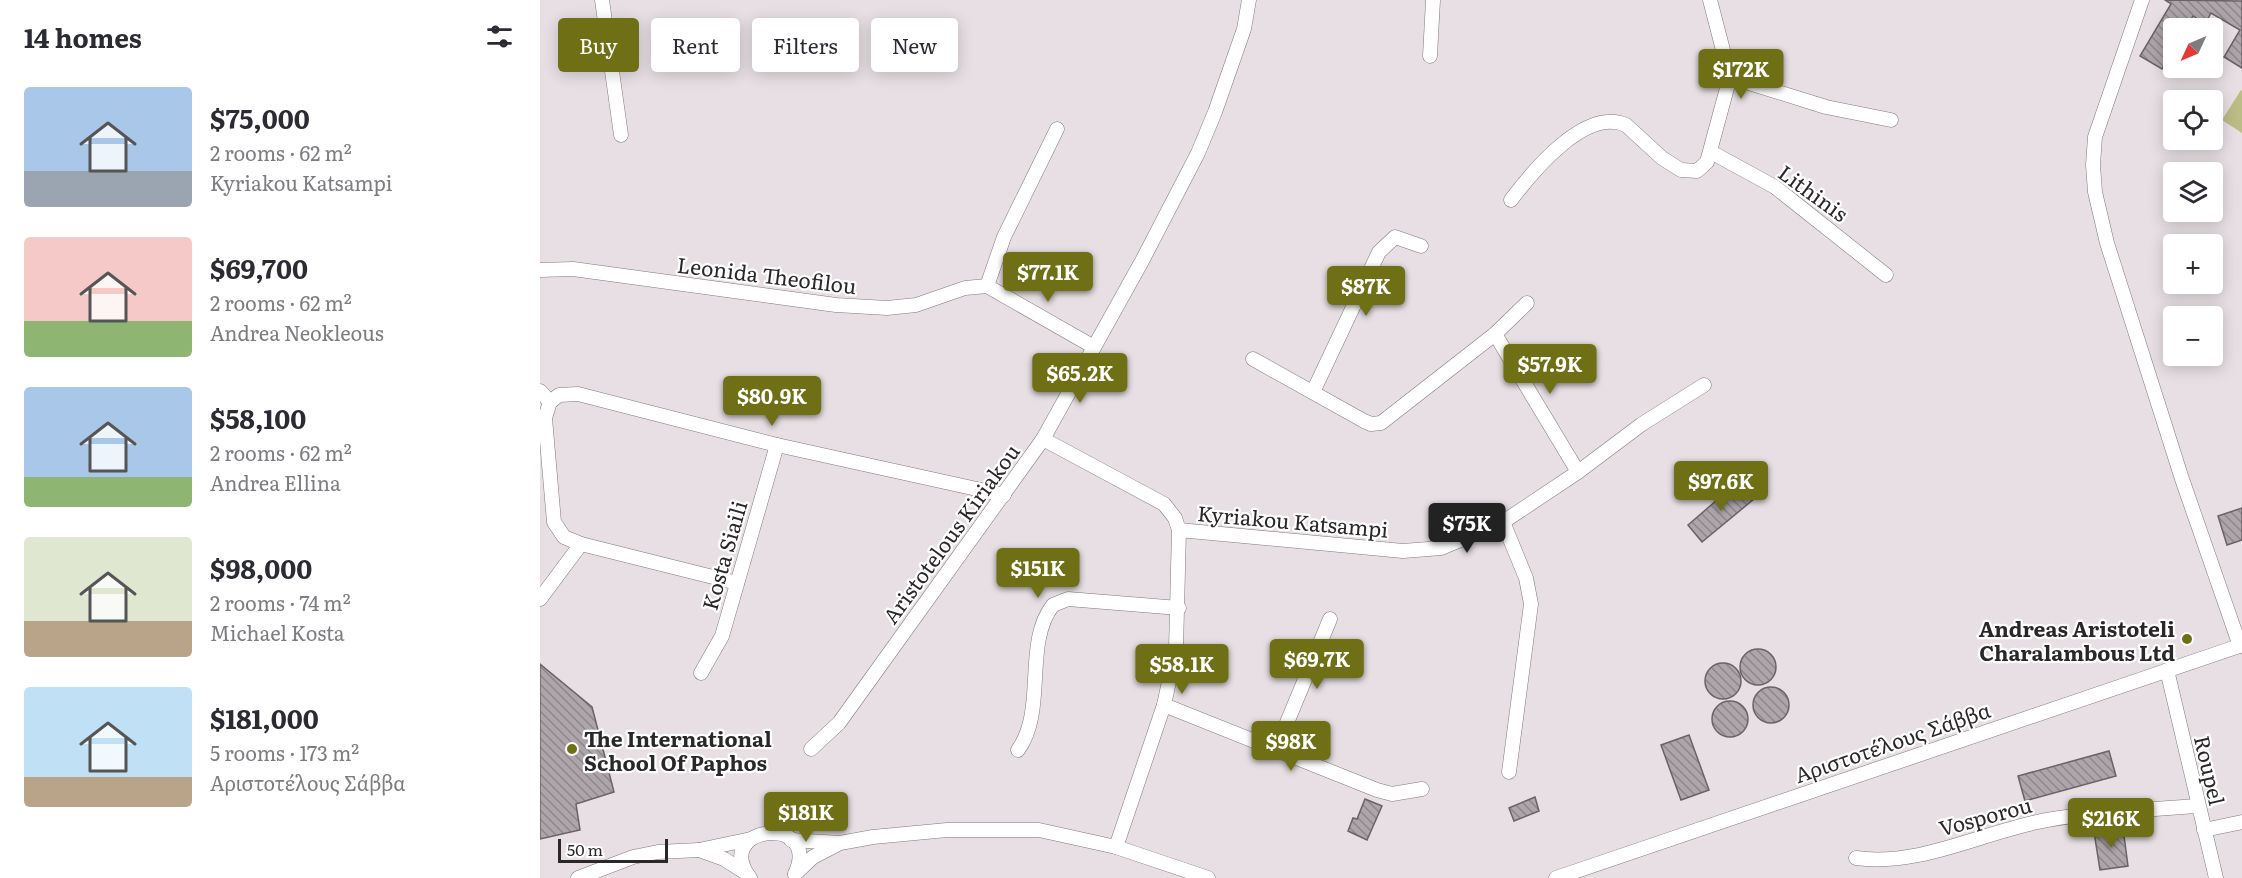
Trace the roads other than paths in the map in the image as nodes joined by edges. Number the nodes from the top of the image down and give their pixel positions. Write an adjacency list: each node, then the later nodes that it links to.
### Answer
1 (602, 0): 10 (street)
2 (1248, 0): 19 (street, Aristotelous Kiriakou)
3 (1433, 0): 6 (street)
4 (1710, 0): 7 (street)
5 (2142, 0): 36 (street)
6 (1430, 56)
7 (1730, 77): 8 (street); 11 (street)
8 (1892, 120)
9 (1057, 129): 16 (street)
10 (621, 135)
11 (1711, 153): 12 (street); 15 (street, Lithinis)
12 (1511, 200)
13 (1421, 246): 23 (street)
14 (540, 270): 16 (street, Leonida Theofilou)
15 (1886, 275)
16 (987, 286): 19 (street)
17 (1527, 303): 18 (street)
18 (1495, 334): 23 (street); 27 (street)
19 (1094, 347): 25 (street, Aristotelous Kiriakou)
20 (1253, 359): 23 (street)
21 (1704, 384): 27 (street, Kyriakou Katsampi)
22 (540, 392): 24 (street)
23 (1314, 392)
24 (550, 402): 26 (street); 31 (street)
25 (1042, 440): 28 (street, Aristotelous Kiriakou); 30 (street, Kyriakou Katsampi)
26 (777, 445): 28 (street); 32 (street, Kosta Siaili)
27 (1578, 472): 29 (street, Kyriakou Katsampi)
28 (1004, 495): 40 (street, Aristotelous Kiriakou)
29 (1503, 522): 30 (street, Kyriakou Katsampi); 43 (street)
30 (1179, 530): 34 (street)
31 (581, 544): 32 (street); 33 (street)
32 (737, 583): 38 (street, Kosta Siaili)
33 (540, 599)
34 (1179, 608): 39 (street); 42 (street)
35 (1330, 619): 41 (street)
36 (2241, 645): 37 (street, Αριστοτέλους Σάββα)
37 (2167, 670): 45 (street, Roupel); 58 (street, Αριστοτέλους Σάββα)
38 (701, 673)
39 (1164, 705): 41 (street); 51 (street)
40 (811, 749)
41 (1276, 749): 44 (street)
42 (1018, 750)
43 (1509, 772)
44 (1422, 789)
45 (2197, 806): 47 (street, Roupel); 53 (street, Vosporou)
46 (2242, 822): 47 (street)
47 (2204, 830): 59 (street, Roupel)
48 (751, 839): 49 (street); 52 (street); 54 (street)
49 (791, 840): 50 (street); 55 (street)
50 (840, 843): 51 (street); 55 (street)
51 (1116, 847): 57 (street)
52 (699, 850): 54 (street); 56 (street)
53 (1856, 858)
54 (748, 875)
55 (793, 876)
56 (578, 878)
57 (1208, 878)
58 (1556, 878)
59 (2216, 878)

